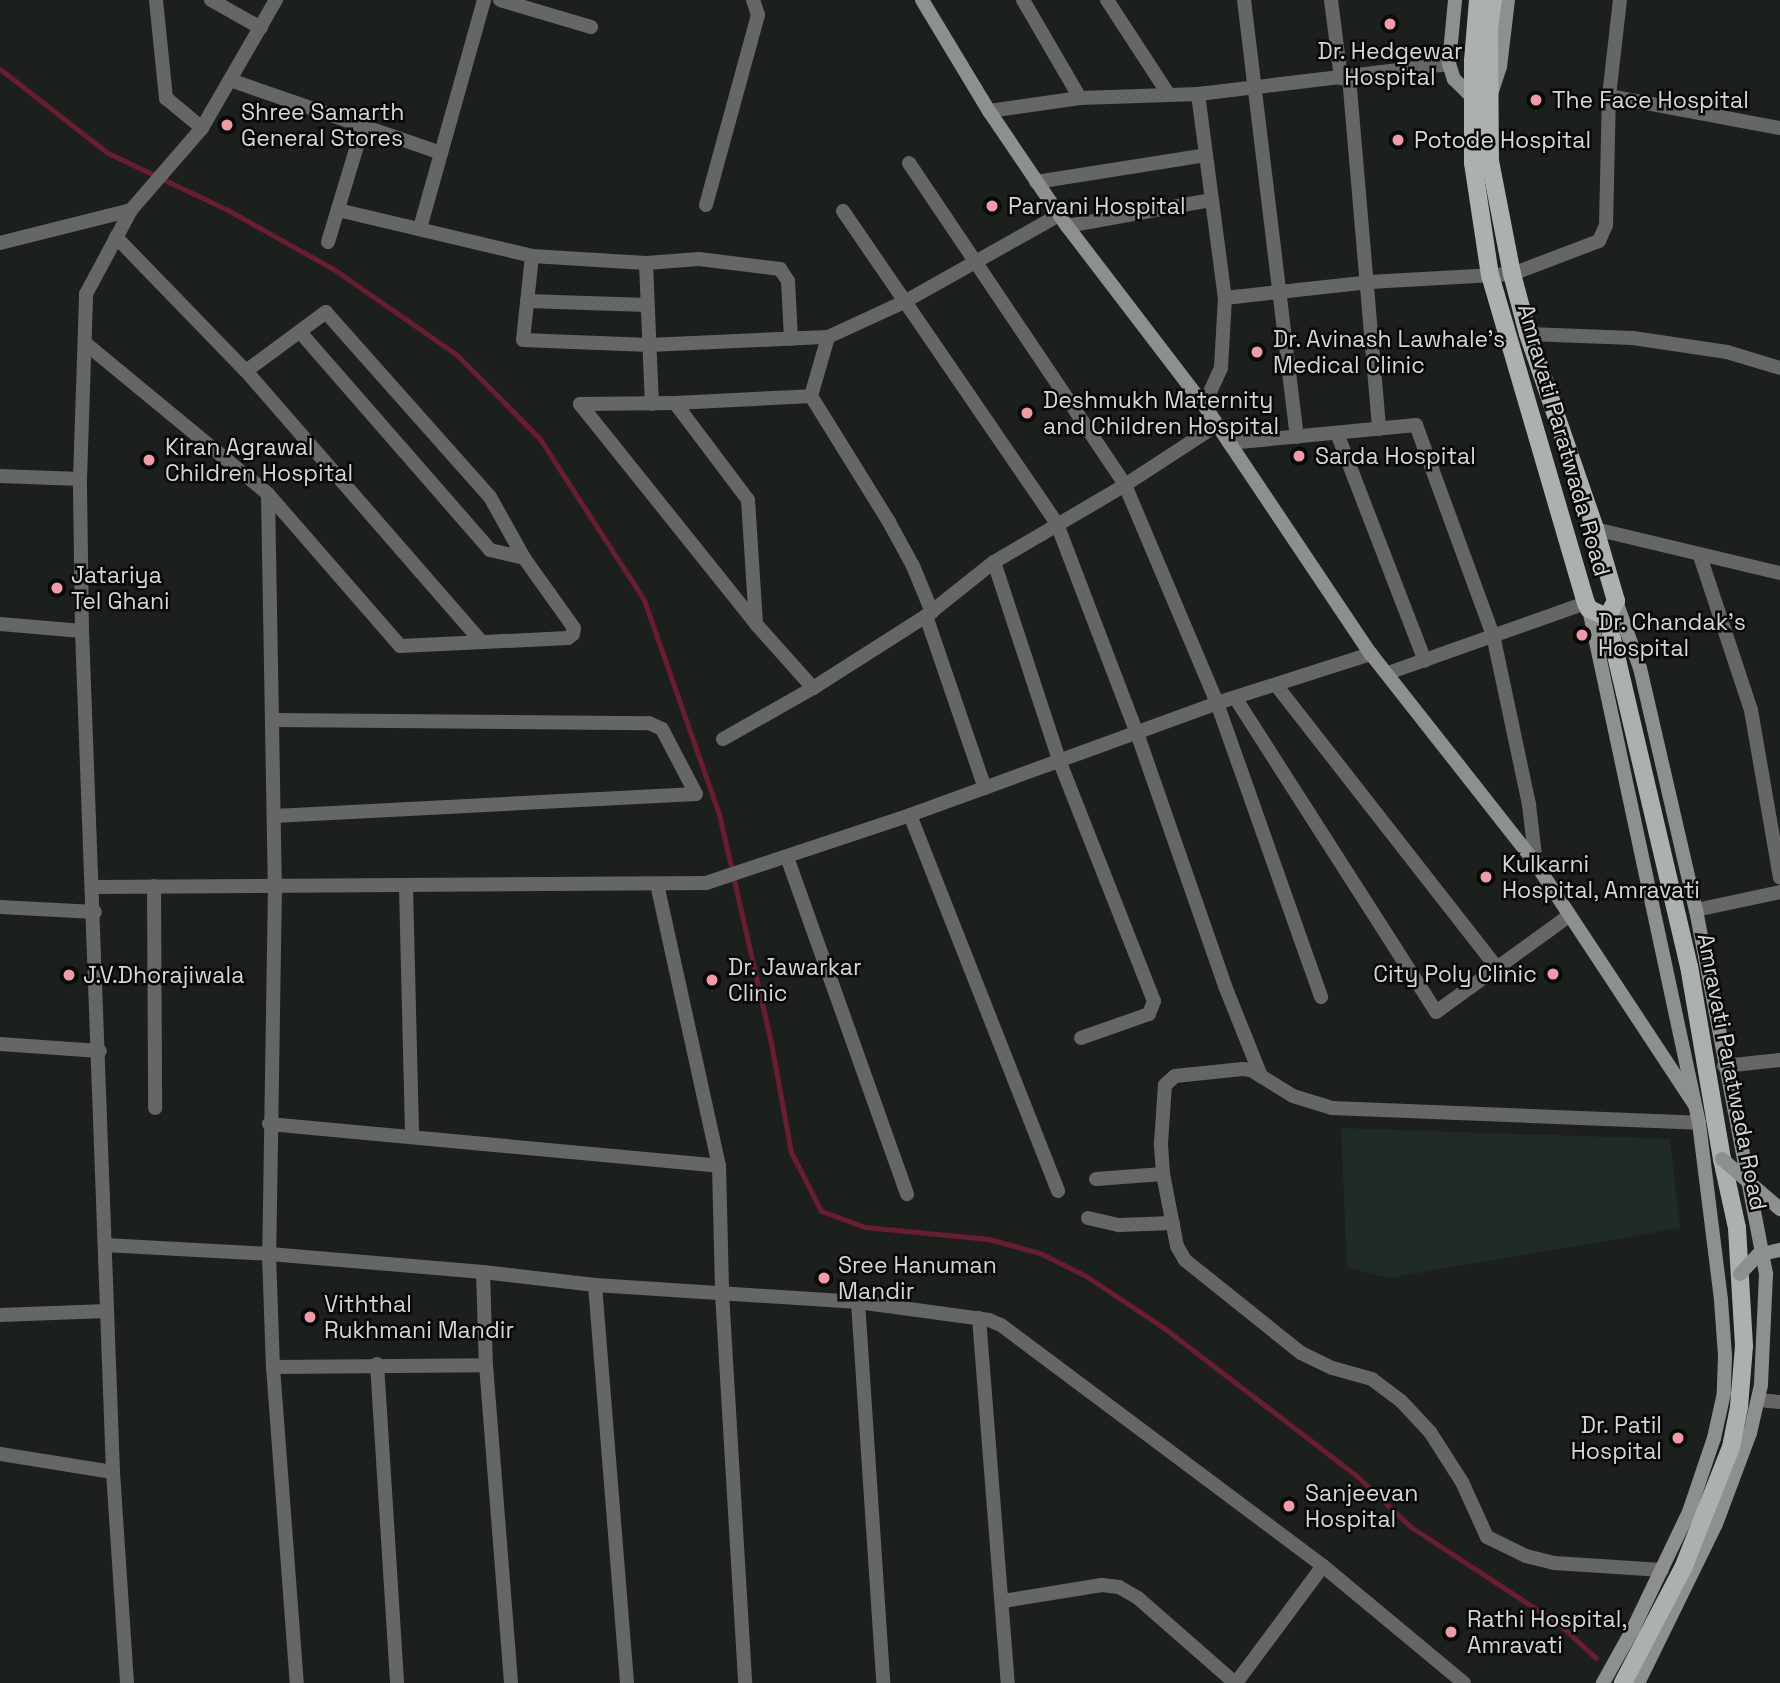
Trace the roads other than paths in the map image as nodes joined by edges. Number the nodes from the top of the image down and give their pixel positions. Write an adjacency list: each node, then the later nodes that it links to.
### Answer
1 (156, 0): 31 (street)
2 (211, 0): 19 (street)
3 (276, 0): 19 (street)
4 (484, 0): 33 (street)
5 (500, 0): 18 (street)
6 (753, 0): 39 (street)
7 (922, 0): 29 (main road)
8 (1023, 0): 27 (street)
9 (1107, 0): 25 (street)
10 (1244, 0): 23 (street)
11 (1331, 0): 21 (street)
12 (1455, 0): 20 (main road)
13 (1478, 0): 17 (main road)
14 (1493, 0): 17 (main road)
15 (1508, 0): 28 (main road)
16 (1620, 0): 26 (street)
17 (1482, 25): 28 (main road)
18 (591, 27)
19 (261, 28): 22 (street)
20 (1449, 64): 21 (street); 28 (main road)
21 (1345, 78): 23 (street); 52 (street)
22 (230, 80): 30 (street); 31 (street)
23 (1254, 88): 24 (street); 53 (street)
24 (1198, 94): 25 (street); 34 (street)
25 (1169, 95): 27 (street)
26 (1609, 96): 32 (street); 50 (street)
27 (1080, 97): 29 (street)
28 (1480, 98): 50 (main road, Amravati Paratwada Road); 51 (main road, Amravati Paratwada Road)
29 (989, 111): 36 (main road)
30 (363, 126): 33 (street); 40 (street)
31 (202, 128): 38 (street)
32 (1780, 128)
33 (441, 153): 43 (street)
34 (1206, 155): 36 (street); 37 (street)
35 (909, 163): 48 (street)
36 (1036, 182): 42 (main road)
37 (1212, 200): 42 (street); 54 (street)
38 (135, 205): 44 (street); 46 (street)
39 (706, 205)
40 (338, 210): 43 (street); 45 (street)
41 (843, 211): 56 (street)
42 (1063, 221): 48 (street); 69 (main road)
43 (420, 228): 47 (street)
44 (116, 237): 62 (street); 65 (street)
45 (328, 242)
46 (0, 243)
47 (532, 256): 49 (street); 55 (street)
48 (975, 261): 56 (street); 77 (street)
49 (646, 263): 57 (street); 61 (street)
50 (1512, 274): 51 (street); 59 (main road, Amravati Paratwada Road)
51 (1490, 275): 52 (street); 85 (main road, Amravati Paratwada Road)
52 (1369, 282): 53 (street); 71 (street)
53 (1277, 293): 54 (street); 73 (street)
54 (1225, 298): 69 (street)
55 (527, 301): 57 (street); 63 (street)
56 (904, 302): 60 (street); 79 (street)
57 (647, 305): 63 (street)
58 (300, 332): 65 (street); 82 (street); 82 (street)
59 (1528, 334): 64 (street); 80 (main road, Amravati Paratwada Road)
60 (828, 337): 61 (street); 66 (street)
61 (791, 339): 63 (street)
62 (85, 343): 76 (street); 78 (street)
63 (649, 345): 68 (street)
64 (1780, 368)
65 (246, 371): 92 (street)
66 (811, 396): 67 (street); 87 (street)
67 (675, 403): 68 (street); 89 (street)
68 (652, 404): 89 (street)
69 (1204, 405): 70 (main road)
70 (1217, 425): 74 (main road); 77 (street)
71 (1379, 429): 72 (street); 91 (street)
72 (1337, 433): 73 (street); 94 (street)
73 (1297, 437): 74 (street)
74 (1229, 443): 93 (main road)
75 (0, 476): 76 (street)
76 (80, 478): 90 (street)
77 (1125, 485): 79 (street); 99 (street)
78 (268, 494): 92 (street); 100 (street)
79 (1057, 524): 83 (street); 101 (street)
80 (1595, 529): 81 (street); 86 (main road, Amravati Paratwada Road)
81 (1700, 556): 84 (street); 109 (street)
82 (524, 558): 92 (street)
83 (994, 562): 87 (street); 103 (street)
84 (1780, 573)
85 (1588, 606): 86 (main road); 91 (street); 128 (main road, Amravati Paratwada Road)
86 (1612, 609): 117 (main road); 133 (main road, Amravati Paratwada Road)
87 (929, 614): 97 (street); 104 (street)
88 (0, 624): 90 (street)
89 (756, 624): 97 (street)
90 (82, 631): 113 (street)
91 (1493, 635): 94 (street); 108 (street)
92 (481, 641)
93 (1371, 654): 95 (main road); 96 (street)
94 (1425, 661): 95 (street)
95 (1388, 673): 108 (main road)
96 (1276, 685): 98 (street); 120 (street)
97 (813, 688): 102 (street)
98 (1236, 699): 99 (street); 120 (street)
99 (1217, 704): 101 (street); 121 (street)
100 (273, 720): 106 (street); 106 (street)
101 (1137, 733): 103 (street); 127 (street)
102 (723, 739)
103 (1059, 760): 104 (street); 122 (street)
104 (985, 788): 105 (street)
105 (910, 815): 107 (street); 137 (street)
106 (275, 816): 112 (street)
107 (786, 857): 110 (street); 138 (street)
108 (1536, 864): 119 (main road)
109 (1780, 878)
110 (657, 884): 114 (street); 134 (street)
111 (155, 886): 112 (street); 113 (street); 129 (street)
112 (275, 886): 114 (street); 130 (street)
113 (94, 887): 118 (street)
114 (406, 887): 132 (street)
115 (1780, 892): 117 (street)
116 (0, 907): 118 (street)
117 (1696, 910): 126 (main road)
118 (95, 912): 124 (street)
119 (1570, 915): 120 (street); 128 (main road)
120 (1498, 968)
121 (1321, 997)
122 (1081, 1038)
123 (0, 1044): 124 (street)
124 (100, 1051): 142 (street)
125 (1780, 1060): 126 (street)
126 (1724, 1066): 156 (main road)
127 (1261, 1076): 131 (street); 135 (street)
128 (1694, 1104): 131 (main road, Amravati Paratwada Road)
129 (155, 1108)
130 (269, 1124): 132 (street); 144 (street)
131 (1699, 1124): 161 (main road, Amravati Paratwada Road)
132 (412, 1137): 134 (street)
133 (1722, 1159): 139 (main road, bridge); 146 (main road, Amravati Paratwada Road)
134 (719, 1166): 148 (street)
135 (1164, 1174): 136 (street); 141 (street)
136 (1096, 1179)
137 (1058, 1191)
138 (907, 1194)
139 (1780, 1209)
140 (1088, 1218): 141 (street)
141 (1173, 1223): 161 (street)
142 (105, 1245): 144 (street); 150 (street)
143 (1780, 1250): 146 (main road, bridge)
144 (269, 1254): 145 (street); 155 (street)
145 (483, 1272): 147 (street); 154 (street)
146 (1740, 1274): 174 (main road, Amravati Paratwada Road)
147 (595, 1285): 148 (street); 167 (street)
148 (722, 1293): 149 (street); 168 (street)
149 (858, 1302): 152 (street); 169 (street)
150 (107, 1311): 151 (street); 159 (street)
151 (0, 1315)
152 (979, 1318): 160 (street); 162 (street)
153 (377, 1364): 154 (street); 155 (street); 165 (street)
154 (486, 1365): 166 (street)
155 (273, 1367): 164 (street)
156 (1758, 1400): 157 (street); 175 (main road)
157 (1780, 1402)
158 (0, 1454): 159 (street)
159 (113, 1472): 163 (street)
160 (1323, 1566): 171 (street); 172 (street)
161 (1662, 1570): 173 (main road, Amravati Paratwada Road)
162 (1003, 1601): 170 (street); 171 (street)
163 (127, 1683)
164 (297, 1683)
165 (397, 1683)
166 (511, 1683)
167 (626, 1683)
168 (745, 1683)
169 (883, 1683)
170 (1008, 1683)
171 (1235, 1683)
172 (1464, 1683)
173 (1603, 1683)
174 (1623, 1683)
175 (1638, 1683)

